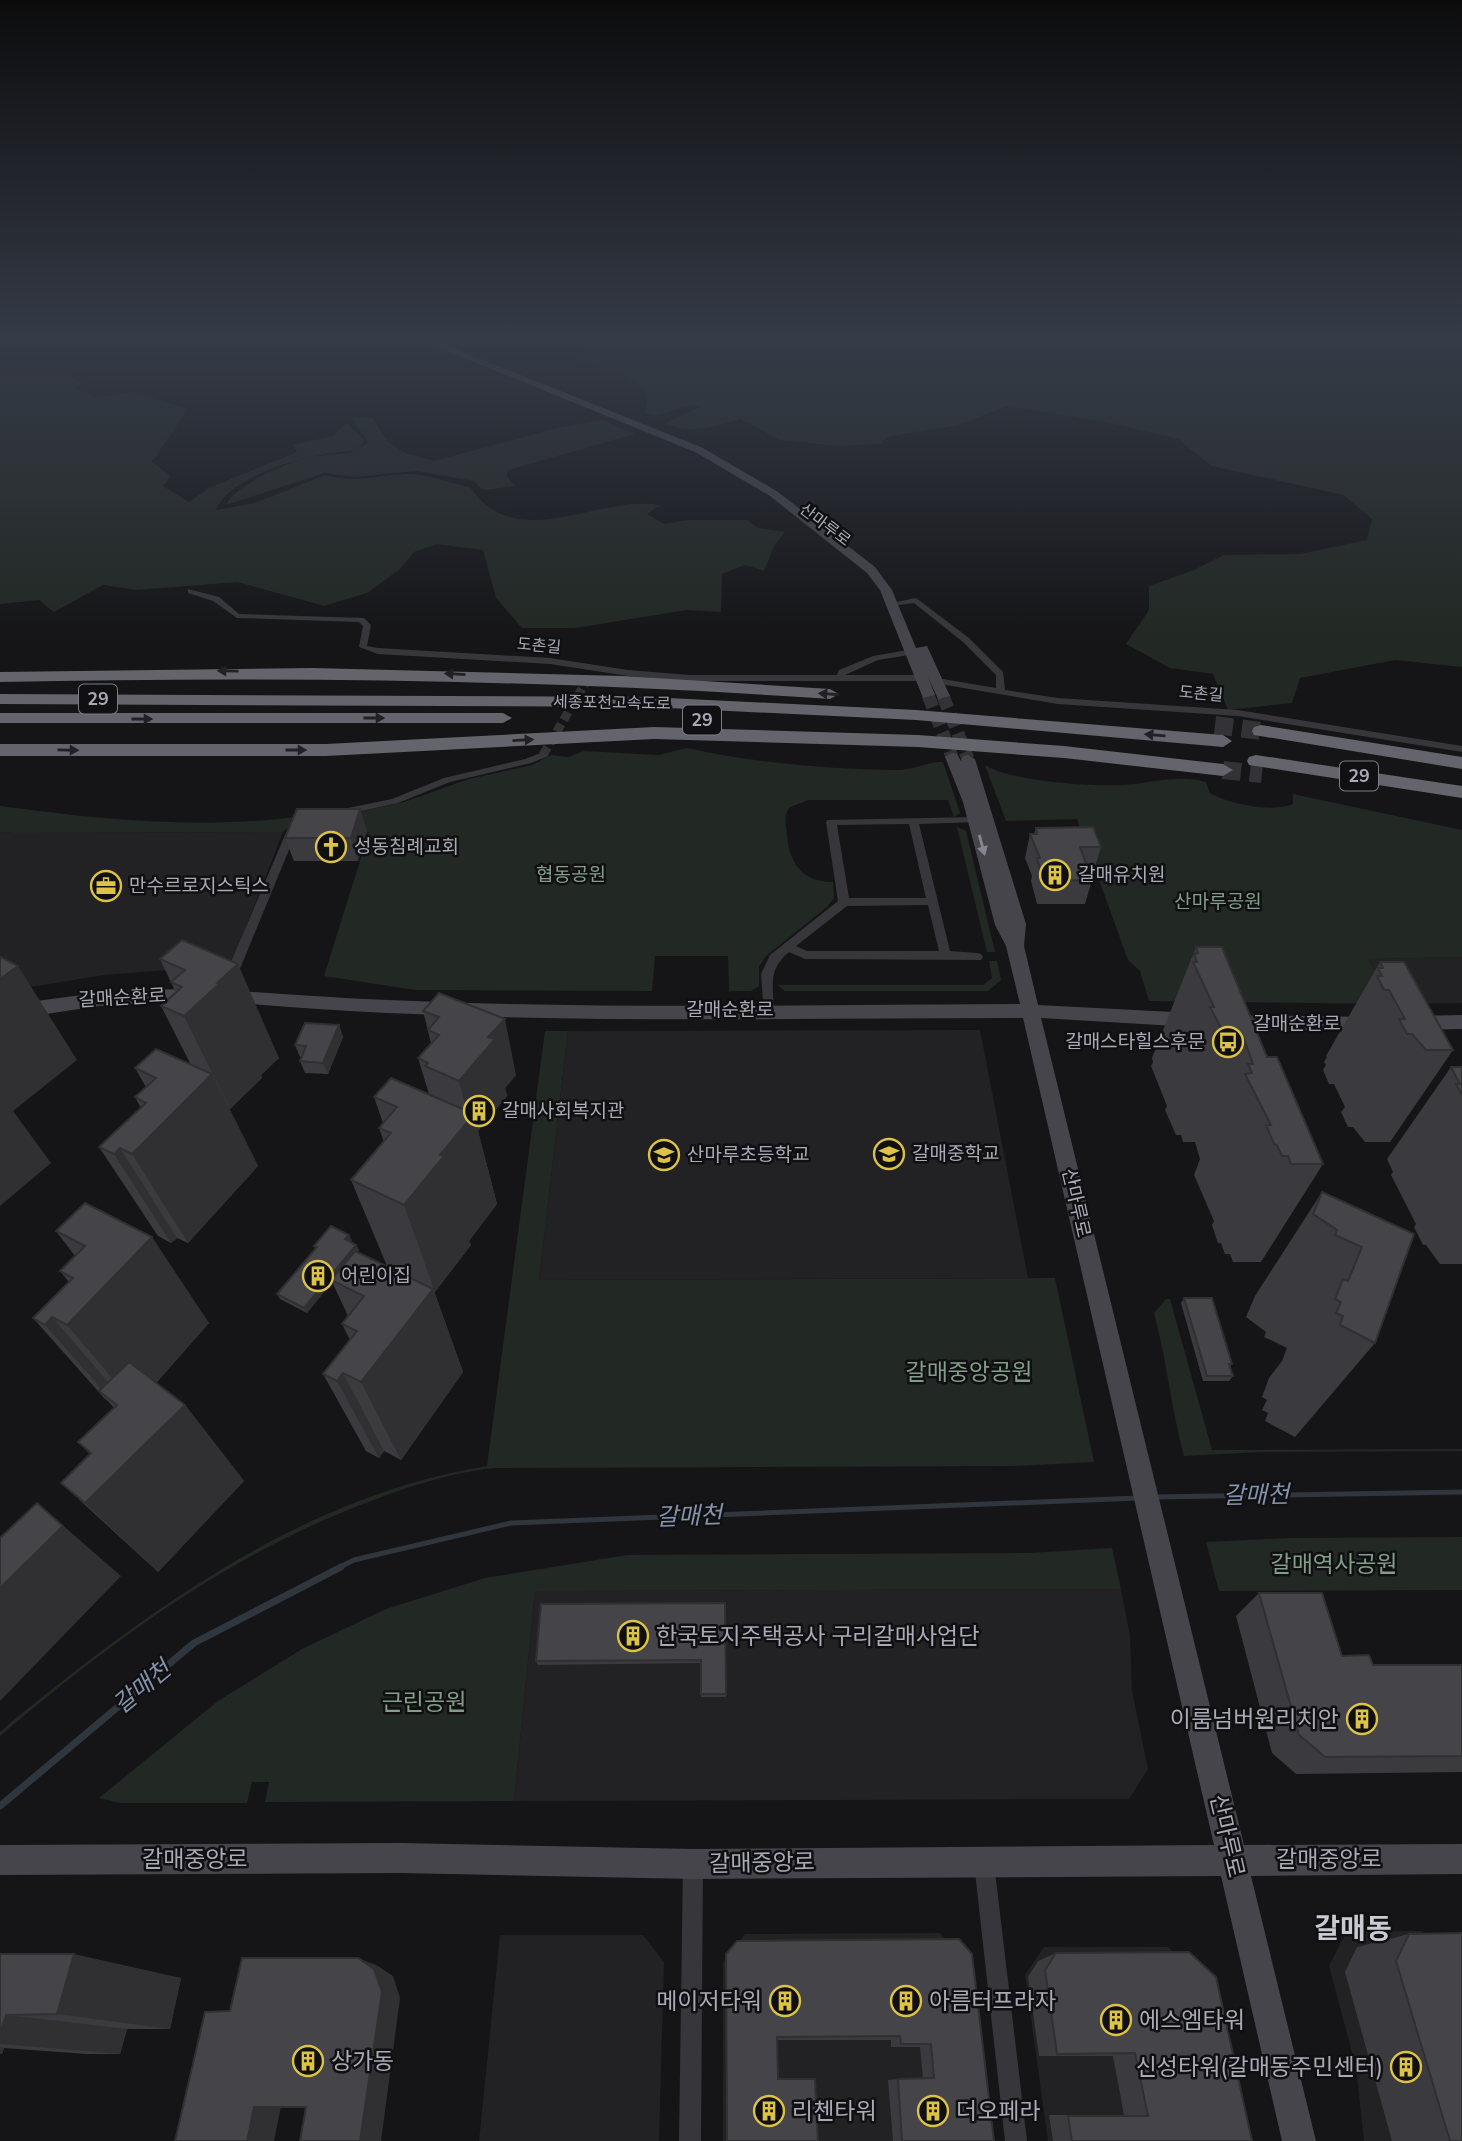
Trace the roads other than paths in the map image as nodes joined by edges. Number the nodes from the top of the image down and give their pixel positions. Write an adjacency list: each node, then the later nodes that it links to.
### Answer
1 (675, 440): 4 (street, 산마루로)
2 (683, 440): 4 (street, 산마루로)
3 (191, 591): 7 (street, 도촌길)
4 (896, 603): 5 (street, 산마루로); 10 (street)
5 (918, 651): 7 (street); 8 (street, 산마루로); 9 (street, 산마루로)
6 (0, 677): 15 (highway, one-way to 6)
7 (840, 678): 8 (street, 도촌길)
8 (921, 678): 11 (street, 산마루로)
9 (937, 681): 10 (street, 도촌길); 12 (street, 산마루로)
10 (1001, 692): 16 (street, 도촌길)
11 (928, 695)
12 (943, 696)
13 (0, 699): 15 (highway, 세종포천고속도로 / 29, one-way to 13)
14 (0, 718): 15 (highway, 세종포천고속도로 / 29, one-way to 15)
15 (1220, 748): 17 (highway, one-way to 15)
16 (1462, 749)
17 (0, 750)
18 (1261, 753): 20 (highway); 21 (highway, 29); 22 (highway, 29); 23 (highway)
19 (543, 755): 24 (street)
20 (1462, 763)
21 (1462, 776)
22 (1462, 792)
23 (1462, 802)
24 (329, 815)
25 (975, 820): 27 (street); 30 (street, 산마루로, one-way to 30); 30 (street, 산마루로)
26 (303, 822): 34 (street)
27 (914, 822): 28 (street); 29 (street)
28 (933, 901): 29 (street); 32 (street)
29 (844, 902): 31 (street)
30 (1015, 946): 36 (street, 산마루로)
31 (788, 947): 32 (street); 35 (street)
32 (946, 955): 33 (street)
33 (977, 957)
34 (223, 996): 35 (street, 갈매순환로); 37 (street, 갈매순환로)
35 (768, 1010): 36 (street, 갈매순환로)
36 (1030, 1011): 38 (street, 갈매순환로); 39 (street, 산마루로)
37 (0, 1014)
38 (1462, 1022)
39 (1233, 1859): 40 (street, 갈매중앙로); 42 (street, 갈매중앙로); 46 (street, 산마루로)
40 (1462, 1859)
41 (0, 1860): 43 (street, 갈매중앙로)
42 (984, 1861): 43 (street, 갈매중앙로); 45 (street)
43 (693, 1864): 44 (street)
44 (690, 2141)
45 (1017, 2141)
46 (1299, 2141)

